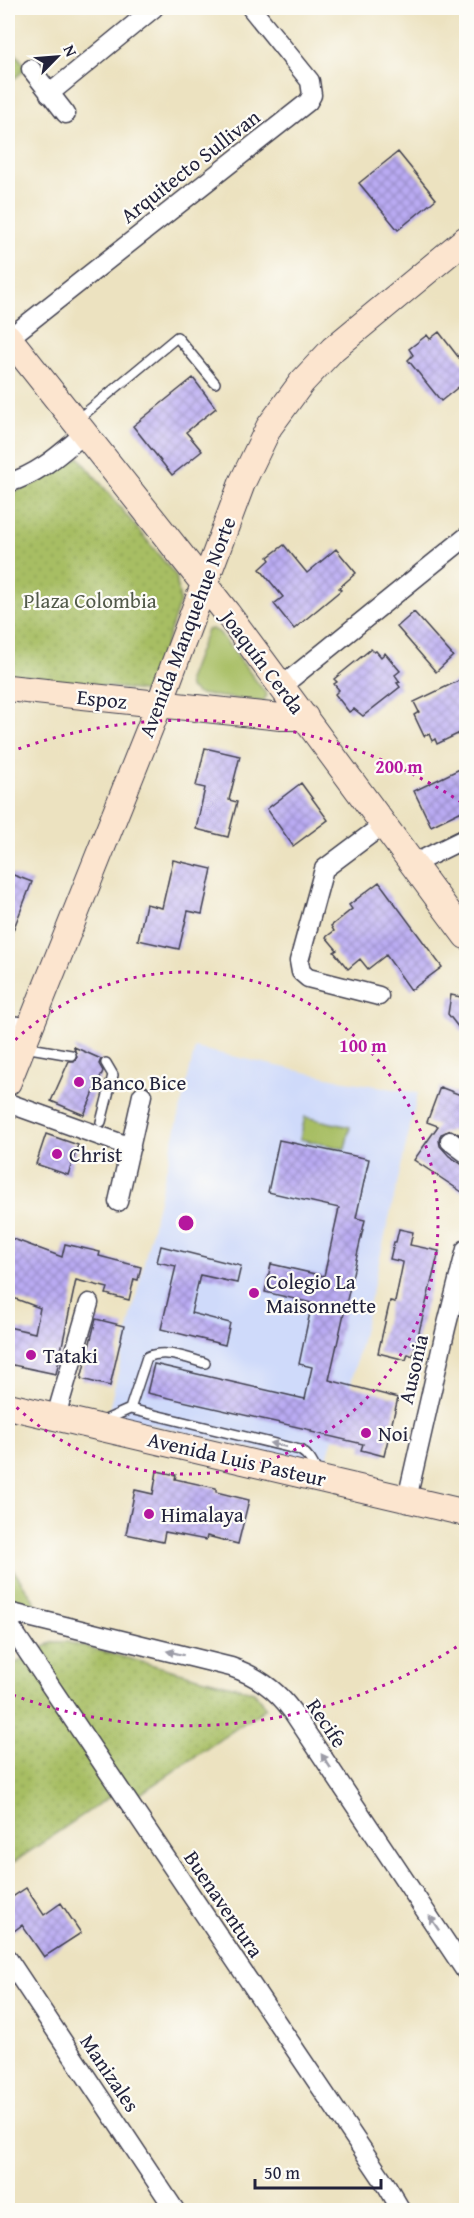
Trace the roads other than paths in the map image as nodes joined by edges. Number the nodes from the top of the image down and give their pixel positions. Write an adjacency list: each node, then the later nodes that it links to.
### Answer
1 (154, 8): 4 (street)
2 (251, 8): 7 (street, Arquitecto Sullivan)
3 (31, 69): 4 (street)
4 (49, 94): 5 (street)
5 (66, 114)
6 (466, 239): 12 (street, Avenida Manquehue Norte)
7 (8, 338): 9 (street, Joaquín Cerda)
8 (215, 383): 9 (lane)
9 (80, 427): 10 (street); 12 (street, Joaquín Cerda)
10 (8, 483)
11 (466, 537): 13 (street)
12 (204, 583): 13 (street, Joaquín Cerda); 15 (street, Avenida Manquehue Norte)
13 (282, 686): 16 (street, Joaquín Cerda)
14 (8, 688): 15 (street, Espoz)
15 (159, 705): 16 (street, Espoz); 22 (street, Avenida Manquehue Norte)
16 (305, 717): 17 (street, Joaquín Cerda)
17 (384, 825): 19 (street, Joaquín Cerda); 21 (street)
18 (466, 838): 19 (street)
19 (413, 864): 20 (street, Joaquín Cerda)
20 (466, 936)
21 (379, 996)
22 (14, 1053): 23 (lane)
23 (71, 1055)
24 (106, 1063): 27 (lane)
25 (142, 1095): 29 (street)
26 (8, 1103): 29 (street)
27 (101, 1122)
28 (450, 1141): 30 (street)
29 (131, 1146): 31 (street)
30 (466, 1153)
31 (118, 1202)
32 (466, 1249): 40 (street, Ausonia)
33 (89, 1303): 37 (street)
34 (205, 1363): 36 (lane)
35 (8, 1406): 37 (street, Avenida Luis Pasteur)
36 (130, 1409): 38 (lane); 39 (lane, one-way to 36)
37 (56, 1416): 38 (street, Avenida Luis Pasteur)
38 (93, 1425): 39 (street, Avenida Luis Pasteur)
39 (320, 1478): 40 (street, Avenida Luis Pasteur)
40 (407, 1499): 41 (street, Avenida Luis Pasteur)
41 (466, 1513)
42 (8, 1612): 44 (street, Recife)
43 (8, 1623): 45 (street, Buenaventura)
44 (58, 1625): 45 (street); 47 (street, Recife, one-way to 44)
45 (24, 1647): 49 (street, Buenaventura)
46 (8, 1959): 48 (street, Manizales)
47 (466, 1972)
48 (175, 2211)
49 (401, 2211)

